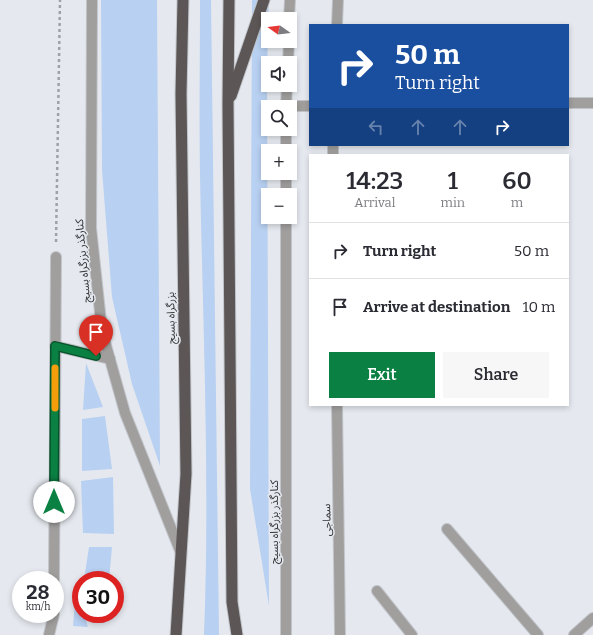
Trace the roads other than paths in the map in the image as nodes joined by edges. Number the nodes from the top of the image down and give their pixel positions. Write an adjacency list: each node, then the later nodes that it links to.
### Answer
1 (92, 0): 17 (street, کنارگذر بزرگراه بسیج)
2 (183, 0): 20 (highway, بزرگراه بسیج)
3 (229, 0): 11 (highway)
4 (264, 0): 11 (highway)
5 (290, 0): 7 (street)
6 (338, 0): 8 (street)
7 (289, 12)
8 (337, 24)
9 (593, 102): 10 (street)
10 (569, 103)
11 (228, 104): 27 (highway)
12 (309, 106): 13 (street)
13 (297, 107)
14 (286, 224): 28 (street, کنارگذر بزرگراه بسیج)
15 (56, 257): 16 (street)
16 (55, 346): 17 (street); 21 (street)
17 (110, 359): 20 (street, کنارگذر بزرگراه بسیج)
18 (337, 406): 29 (street, سماجی)
19 (447, 529): 31 (street)
20 (181, 554): 26 (highway, بزرگراه بسیج)
21 (54, 571)
22 (377, 591): 30 (street)
23 (593, 618): 32 (street)
24 (52, 623): 25 (street)
25 (49, 635)
26 (176, 635)
27 (237, 635)
28 (286, 635)
29 (340, 635)
30 (412, 635)
31 (538, 635)
32 (574, 635)

